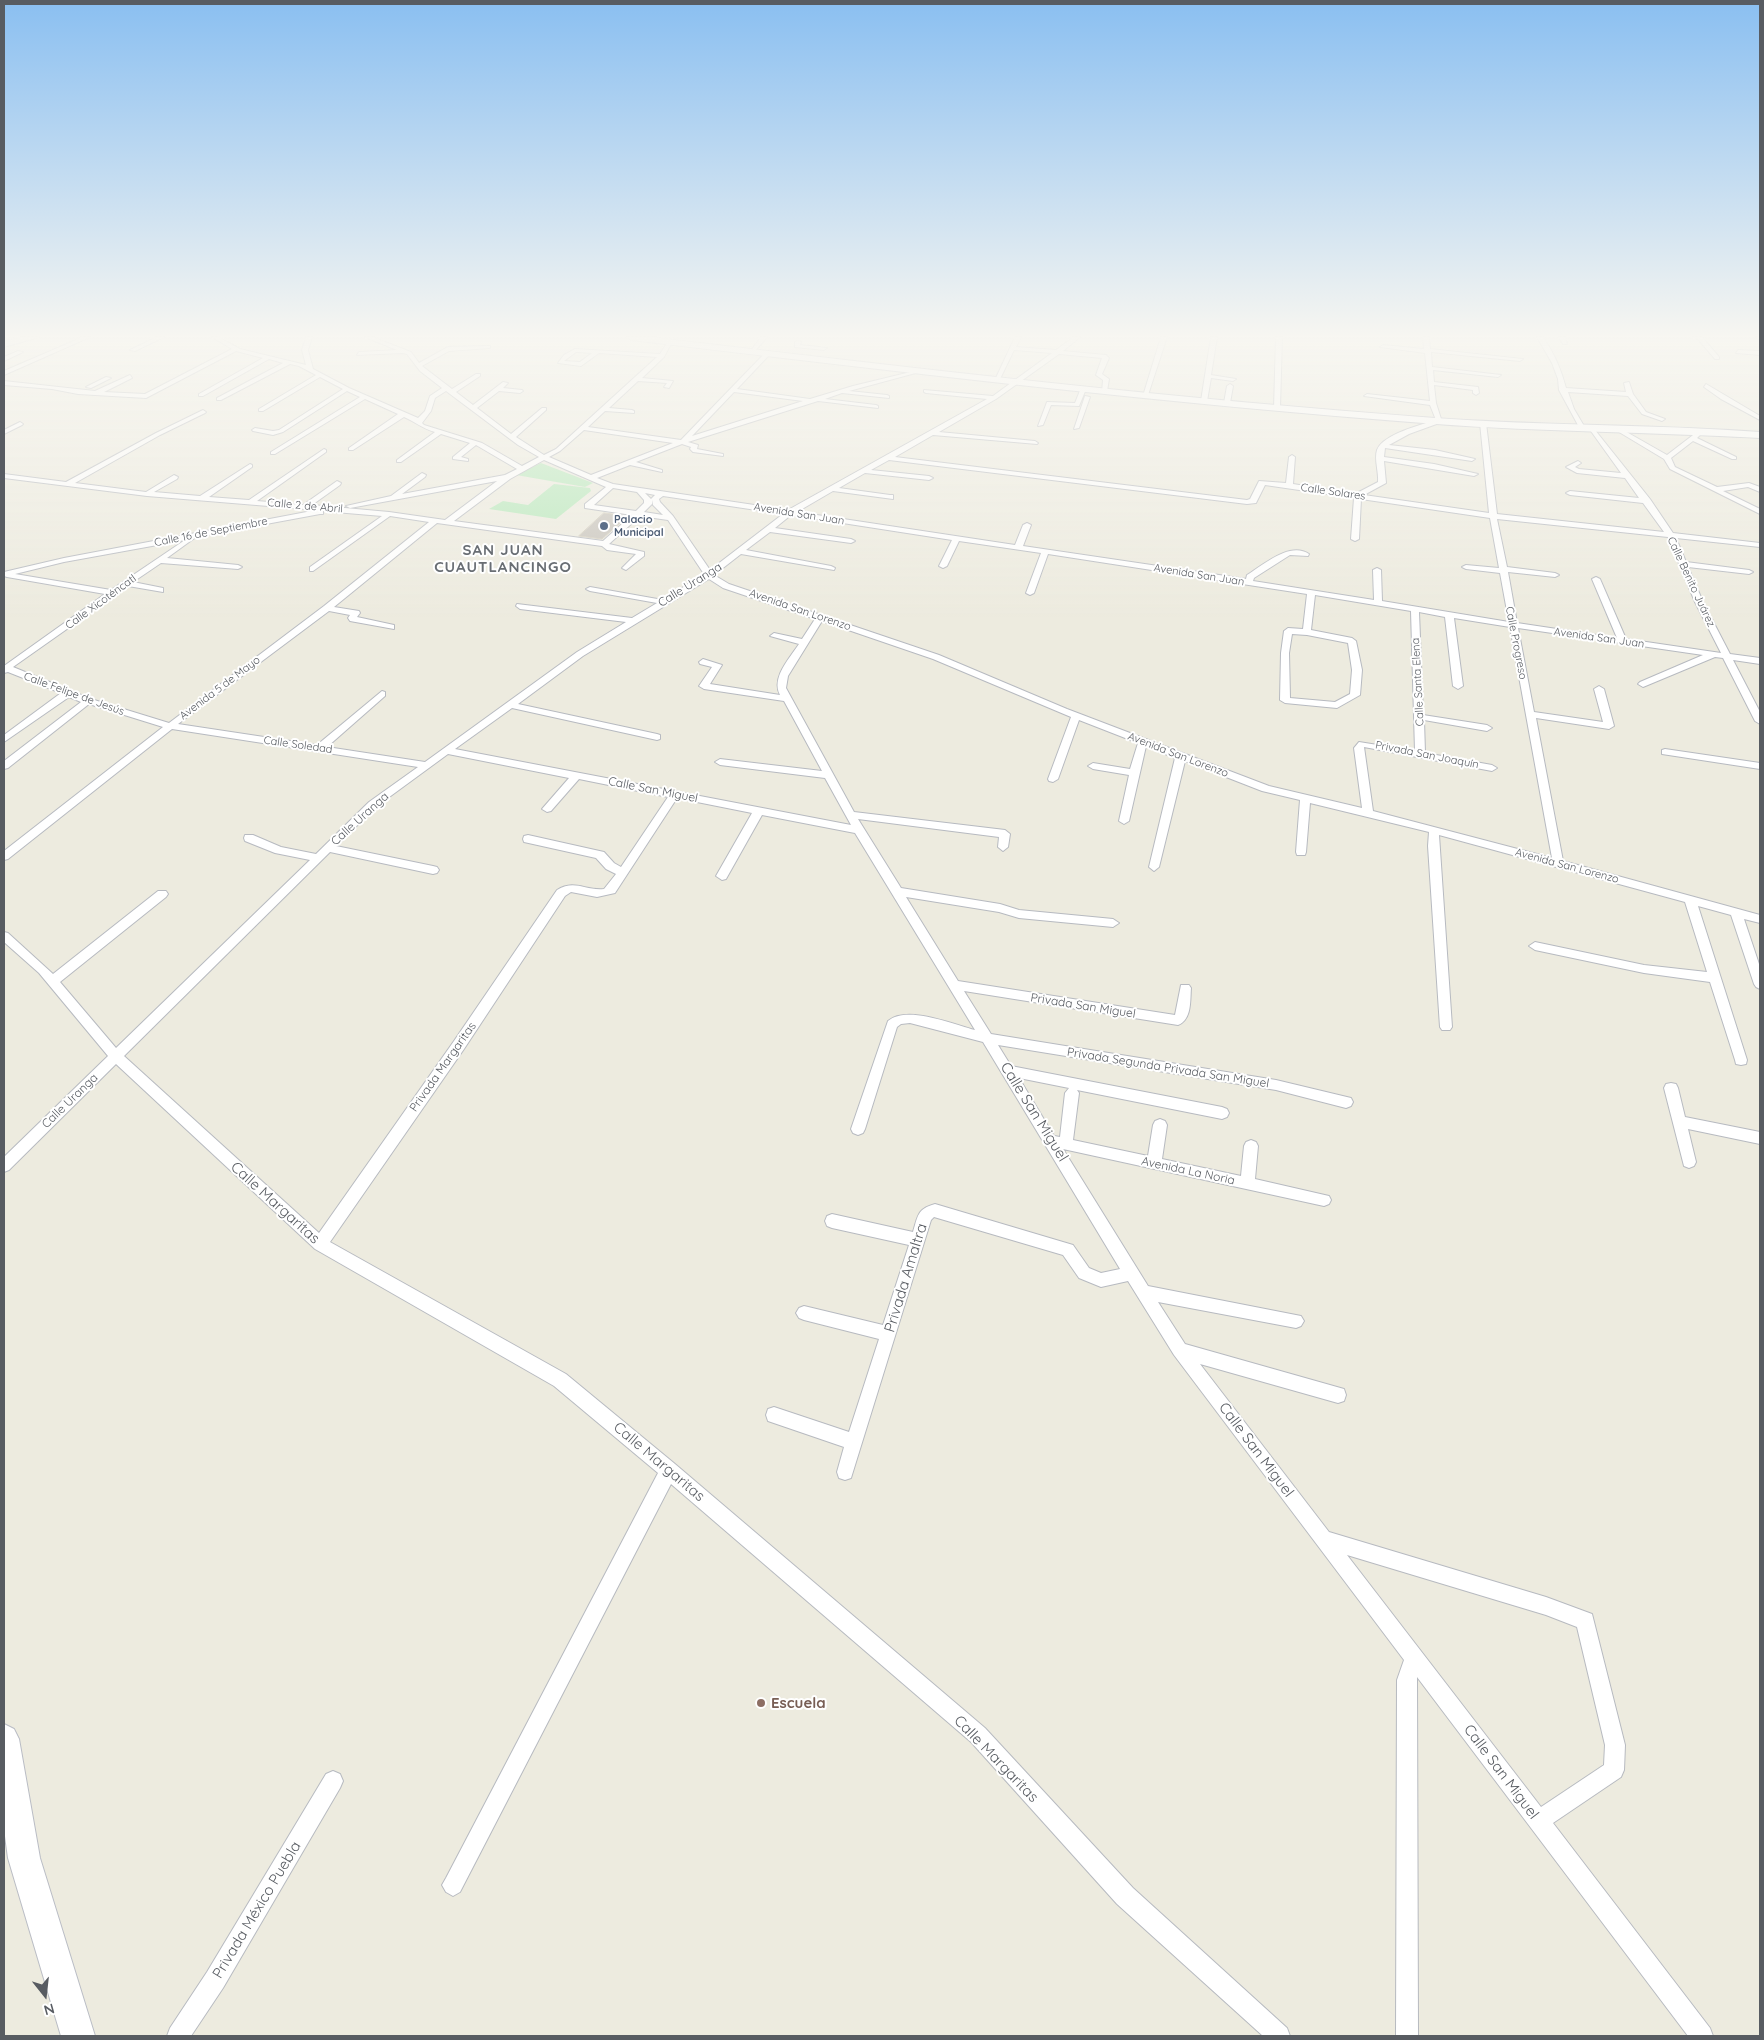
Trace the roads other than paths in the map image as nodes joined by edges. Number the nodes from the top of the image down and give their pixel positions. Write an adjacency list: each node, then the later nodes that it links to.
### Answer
1 (162, 432): 52 (street)
2 (308, 432): 27 (street)
3 (376, 432): 25 (street)
4 (440, 432): 22 (street); 37 (street)
5 (506, 432): 19 (street, Avenida San Juan)
6 (517, 432): 19 (street)
7 (578, 432): 30 (street)
8 (615, 432): 21 (street)
9 (691, 432): 21 (street)
10 (711, 432): 21 (street)
11 (1409, 432): 24 (street)
12 (1484, 432): 75 (street, Calle Progreso)
13 (1591, 432): 47 (street, Calle Benito Juárez)
14 (1623, 432): 32 (street)
15 (1700, 432): 20 (street)
16 (1728, 432): 18 (street)
17 (934, 433): 23 (street); 31 (street, Calle Uranga)
18 (1760, 435)
19 (512, 437): 30 (street, Avenida San Juan)
20 (1693, 438): 32 (street); 33 (street)
21 (682, 441): 28 (street); 38 (street)
22 (475, 442): 35 (street); 41 (street)
23 (1035, 443)
24 (1384, 446): 34 (street); 36 (street)
25 (351, 449)
26 (324, 451): 68 (street)
27 (273, 454)
28 (720, 455)
29 (1292, 457): 55 (street)
30 (544, 458): 41 (street); 50 (street, Avenida San Juan)
31 (889, 458): 43 (street, Calle Uranga); 55 (street, Calle Solares)
32 (1667, 458): 57 (street)
33 (1734, 458)
34 (1380, 459): 45 (street); 63 (street)
35 (466, 460)
36 (1472, 460)
37 (399, 461)
38 (628, 462): 42 (street); 50 (street)
39 (1578, 463): 47 (street)
40 (250, 466): 65 (street)
41 (522, 469): 49 (street)
42 (660, 471)
43 (864, 471): 51 (street); 56 (street, Calle Uranga)
44 (422, 474): 66 (street)
45 (1474, 474)
46 (4, 476): 52 (street, Calle 2 de Abril)
47 (1628, 476): 67 (street, Calle Benito Juárez)
48 (174, 477): 61 (street)
49 (507, 477): 66 (street, Calle 16 de Septiembre); 78 (street)
50 (590, 478): 54 (street, Avenida San Juan)
51 (929, 478)
52 (69, 483): 61 (street, Calle 2 de Abril)
53 (337, 483): 69 (street)
54 (611, 486): 59 (street, Avenida San Juan); 72 (street)
55 (1289, 486): 63 (street, Calle Solares)
56 (832, 489): 64 (street); 73 (street, Calle Uranga)
57 (1714, 490): 58 (street); 71 (street)
58 (1760, 490)
59 (638, 491): 62 (street, Avenida San Juan); 72 (street)
60 (1570, 493): 67 (street)
61 (147, 494): 65 (street, Calle 2 de Abril)
62 (661, 494): 73 (street, Avenida San Juan); 76 (street, Avenida San Lorenzo)
63 (1358, 495): 75 (street, Calle Solares); 84 (street)
64 (890, 497)
65 (201, 498): 68 (street, Calle 2 de Abril)
66 (393, 498): 70 (street, Calle 16 de Septiembre)
67 (1646, 501): 82 (street, Calle Benito Juárez)
68 (250, 502): 69 (street, Calle 2 de Abril)
69 (306, 506): 70 (street, Calle 2 de Abril)
70 (337, 509): 74 (street, Calle 2 de Abril); 81 (street, Calle 16 de Septiembre)
71 (1760, 512)
72 (638, 513): 76 (street); 86 (street)
73 (789, 513): 80 (street, Calle Uranga); 83 (street, Avenida San Juan)
74 (389, 514): 77 (street, Calle 2 de Abril); 99 (street)
75 (1493, 516): 82 (street, Calle Solares); 101 (street, Calle Progreso)
76 (670, 518): 104 (street, Avenida San Lorenzo)
77 (436, 521): 78 (street, Calle 2 de Abril); 117 (street, Avenida 5 de Mayo)
78 (447, 522): 86 (street, Calle 2 de Abril)
79 (1027, 524): 88 (street)
80 (768, 529): 85 (street); 89 (street, Calle Uranga)
81 (199, 534): 92 (street, Calle Xicoténcatl); 103 (street, Calle 16 de Septiembre)
82 (1671, 536): 87 (street, Calle Solares); 93 (street, Calle Benito Juárez)
83 (957, 538): 88 (street, Avenida San Juan); 94 (street)
84 (1355, 539)
85 (851, 541)
86 (605, 544): 97 (street, Calle 2 de Abril)
87 (1760, 545)
88 (1018, 548): 90 (street, Avenida San Juan)
89 (740, 551): 98 (street); 104 (street, Calle Uranga)
90 (1045, 552): 107 (street, Avenida San Juan); 111 (street)
91 (1305, 554): 107 (street)
92 (159, 560): 96 (street); 108 (street, Calle Xicoténcatl)
93 (1684, 564): 102 (street); 129 (street, Calle Benito Juárez)
94 (943, 566)
95 (1466, 567): 101 (street)
96 (238, 568)
97 (626, 568)
98 (832, 568)
99 (313, 569)
100 (1377, 570): 115 (street)
101 (1503, 570): 105 (street); 122 (street, Calle Progreso)
102 (1749, 572)
103 (5, 573): 113 (street)
104 (709, 574): 114 (street, Calle Uranga); 120 (street, Avenida San Lorenzo)
105 (1555, 575)
106 (1596, 579): 126 (street)
107 (1249, 582): 112 (street, Avenida San Juan)
108 (127, 583): 110 (street); 113 (street, Calle Xicoténcatl)
109 (590, 589): 114 (street)
110 (160, 590)
111 (1030, 592)
112 (1311, 592): 115 (street, Avenida San Juan); 124 (street)
113 (113, 593): 132 (street, Calle Xicoténcatl)
114 (663, 602): 121 (street, Calle Uranga)
115 (1378, 603): 118 (street, Avenida San Juan)
116 (520, 606): 121 (street)
117 (327, 608): 123 (street); 146 (street, Avenida 5 de Mayo)
118 (1415, 610): 119 (street, Avenida San Juan); 144 (street, Calle Santa Elena)
119 (1449, 615): 122 (street, Avenida San Juan); 134 (street)
120 (820, 617): 127 (street, Calle San Miguel); 143 (street, Avenida San Lorenzo)
121 (634, 621): 140 (street, Calle Uranga)
122 (1512, 625): 126 (street, Avenida San Juan); 142 (street, Calle Progreso)
123 (391, 627)
124 (1307, 632): 124 (street)
125 (774, 636): 127 (street)
126 (1623, 641): 128 (street, Avenida San Juan)
127 (803, 642): 138 (street, Calle San Miguel)
128 (1714, 654): 129 (street, Avenida San Juan); 133 (street)
129 (1727, 656): 130 (street, Avenida San Juan); 141 (street, Calle Benito Juárez)
130 (1760, 661)
131 (703, 662): 138 (street)
132 (5, 669): 136 (street, Calle Felipe de Jesús)
133 (1643, 684)
134 (1458, 686)
135 (1599, 689): 142 (street)
136 (68, 693): 139 (street, Calle Felipe de Jesús); 149 (street)
137 (382, 694): 151 (street)
138 (788, 699): 164 (street, Calle San Miguel)
139 (88, 701): 146 (street, Calle Felipe de Jesús); 158 (street)
140 (511, 705): 148 (street); 152 (street, Calle Uranga)
141 (1757, 709): 145 (street, Calle Benito Juárez)
142 (1529, 714): 182 (street, Calle Progreso)
143 (1076, 716): 150 (street, Avenida San Lorenzo); 165 (street)
144 (1420, 717): 147 (street); 154 (street, Calle Santa Elena)
145 (1760, 721)
146 (170, 726): 151 (street, Calle Soledad); 180 (street, Avenida 5 de Mayo)
147 (1487, 728)
148 (656, 737)
149 (4, 739)
150 (1143, 741): 155 (street, Avenida San Lorenzo); 162 (street)
151 (320, 748): 157 (street, Calle Soledad)
152 (447, 751): 157 (street, Calle Uranga); 163 (street, Calle San Miguel)
153 (1664, 752): 160 (street)
154 (1420, 754): 161 (street, Privada San Joaquín); 170 (street, Privada San Joaquín)
155 (1181, 755): 167 (street, Avenida San Lorenzo); 183 (street)
156 (720, 762): 164 (street)
157 (426, 765): 178 (street, Calle Uranga)
158 (4, 766)
159 (1093, 766): 162 (street)
160 (1760, 766)
161 (1492, 768)
162 (1134, 773): 172 (street)
163 (577, 775): 166 (street, Calle San Miguel); 168 (street)
164 (829, 775): 171 (street, Calle San Miguel)
165 (1052, 779)
166 (674, 795): 169 (street, Calle San Miguel); 185 (street)
167 (1306, 799): 170 (street, Avenida San Lorenzo); 179 (street)
168 (548, 809)
169 (759, 810): 173 (street, Calle San Miguel); 186 (street)
170 (1368, 813): 174 (street, Avenida San Lorenzo)
171 (852, 815): 173 (street, Calle San Miguel); 177 (street)
172 (1124, 821)
173 (859, 830): 187 (street, Calle San Miguel)
174 (1434, 830): 182 (street, Avenida San Lorenzo); 200 (street)
175 (249, 838): 181 (street)
176 (528, 839): 185 (street)
177 (1003, 847)
178 (328, 848): 181 (street, Calle Uranga); 184 (street)
179 (1301, 852)
180 (4, 856)
181 (318, 858): 202 (street, Calle Uranga)
182 (1558, 863): 189 (street, Avenida San Lorenzo)
183 (1154, 867)
184 (433, 870)
185 (622, 872): 222 (street, Privada Margaritas)
186 (722, 876)
187 (898, 892): 192 (street); 198 (street, Calle San Miguel)
188 (162, 894): 196 (street)
189 (1690, 899): 190 (street, Avenida San Lorenzo); 195 (street)
190 (1736, 913): 191 (street, Avenida San Lorenzo); 197 (street)
191 (1760, 919)
192 (1113, 923)
193 (4, 936): 196 (street, Calle Margaritas)
194 (1536, 946): 195 (street)
195 (1716, 978): 203 (street)
196 (53, 981): 202 (street, Calle Margaritas)
197 (1760, 984)
198 (956, 985): 199 (street, Privada San Miguel); 201 (street, Calle San Miguel)
199 (1185, 988)
200 (1446, 1027)
201 (990, 1039): 204 (street, Calle San Miguel); 207 (street, Privada Segunda Privada San Miguel); 211 (street)
202 (116, 1056): 217 (street, Calle Uranga); 222 (street, Calle Margaritas)
203 (1741, 1060)
204 (1008, 1070): 208 (street); 213 (street, Calle San Miguel)
205 (1671, 1088): 209 (street)
206 (1072, 1093): 213 (street)
207 (1346, 1102)
208 (1222, 1113)
209 (1679, 1122): 212 (street); 215 (street)
210 (1160, 1125): 216 (street)
211 (858, 1128)
212 (1760, 1138)
213 (1059, 1143): 216 (street, Avenida La Noria); 223 (street, Calle San Miguel)
214 (1251, 1146): 218 (street)
215 (1689, 1162)
216 (1154, 1164): 218 (street, Avenida La Noria)
217 (4, 1166)
218 (1247, 1183): 219 (street, Avenida La Noria)
219 (1324, 1200)
220 (832, 1222): 221 (street)
221 (918, 1240): 223 (street, Privada Amaltra); 227 (street, Privada Amaltra)
222 (320, 1244): 232 (street, Calle Margaritas)
223 (1132, 1273): 224 (street, Calle San Miguel)
224 (1143, 1292): 226 (street); 228 (street, Calle San Miguel)
225 (804, 1313): 227 (street)
226 (1296, 1321)
227 (888, 1334): 231 (street, Privada Amaltra)
228 (1180, 1350): 229 (street); 234 (street, Calle San Miguel)
229 (1338, 1394)
230 (774, 1415): 231 (street)
231 (855, 1442): 233 (street, Privada Amaltra)
232 (669, 1470): 239 (street); 242 (street, Calle Margaritas)
233 (845, 1472)
234 (1324, 1539): 235 (street, Calle San Miguel); 238 (street)
235 (1414, 1658): 238 (street, Calle San Miguel); 243 (street)
236 (4, 1739): 240 (street)
237 (333, 1782): 241 (street, Privada México Puebla)
238 (1538, 1821): 244 (street, Calle San Miguel)
239 (453, 1884)
240 (78, 2036)
241 (178, 2036)
242 (1278, 2036)
243 (1407, 2036)
244 (1702, 2036)

